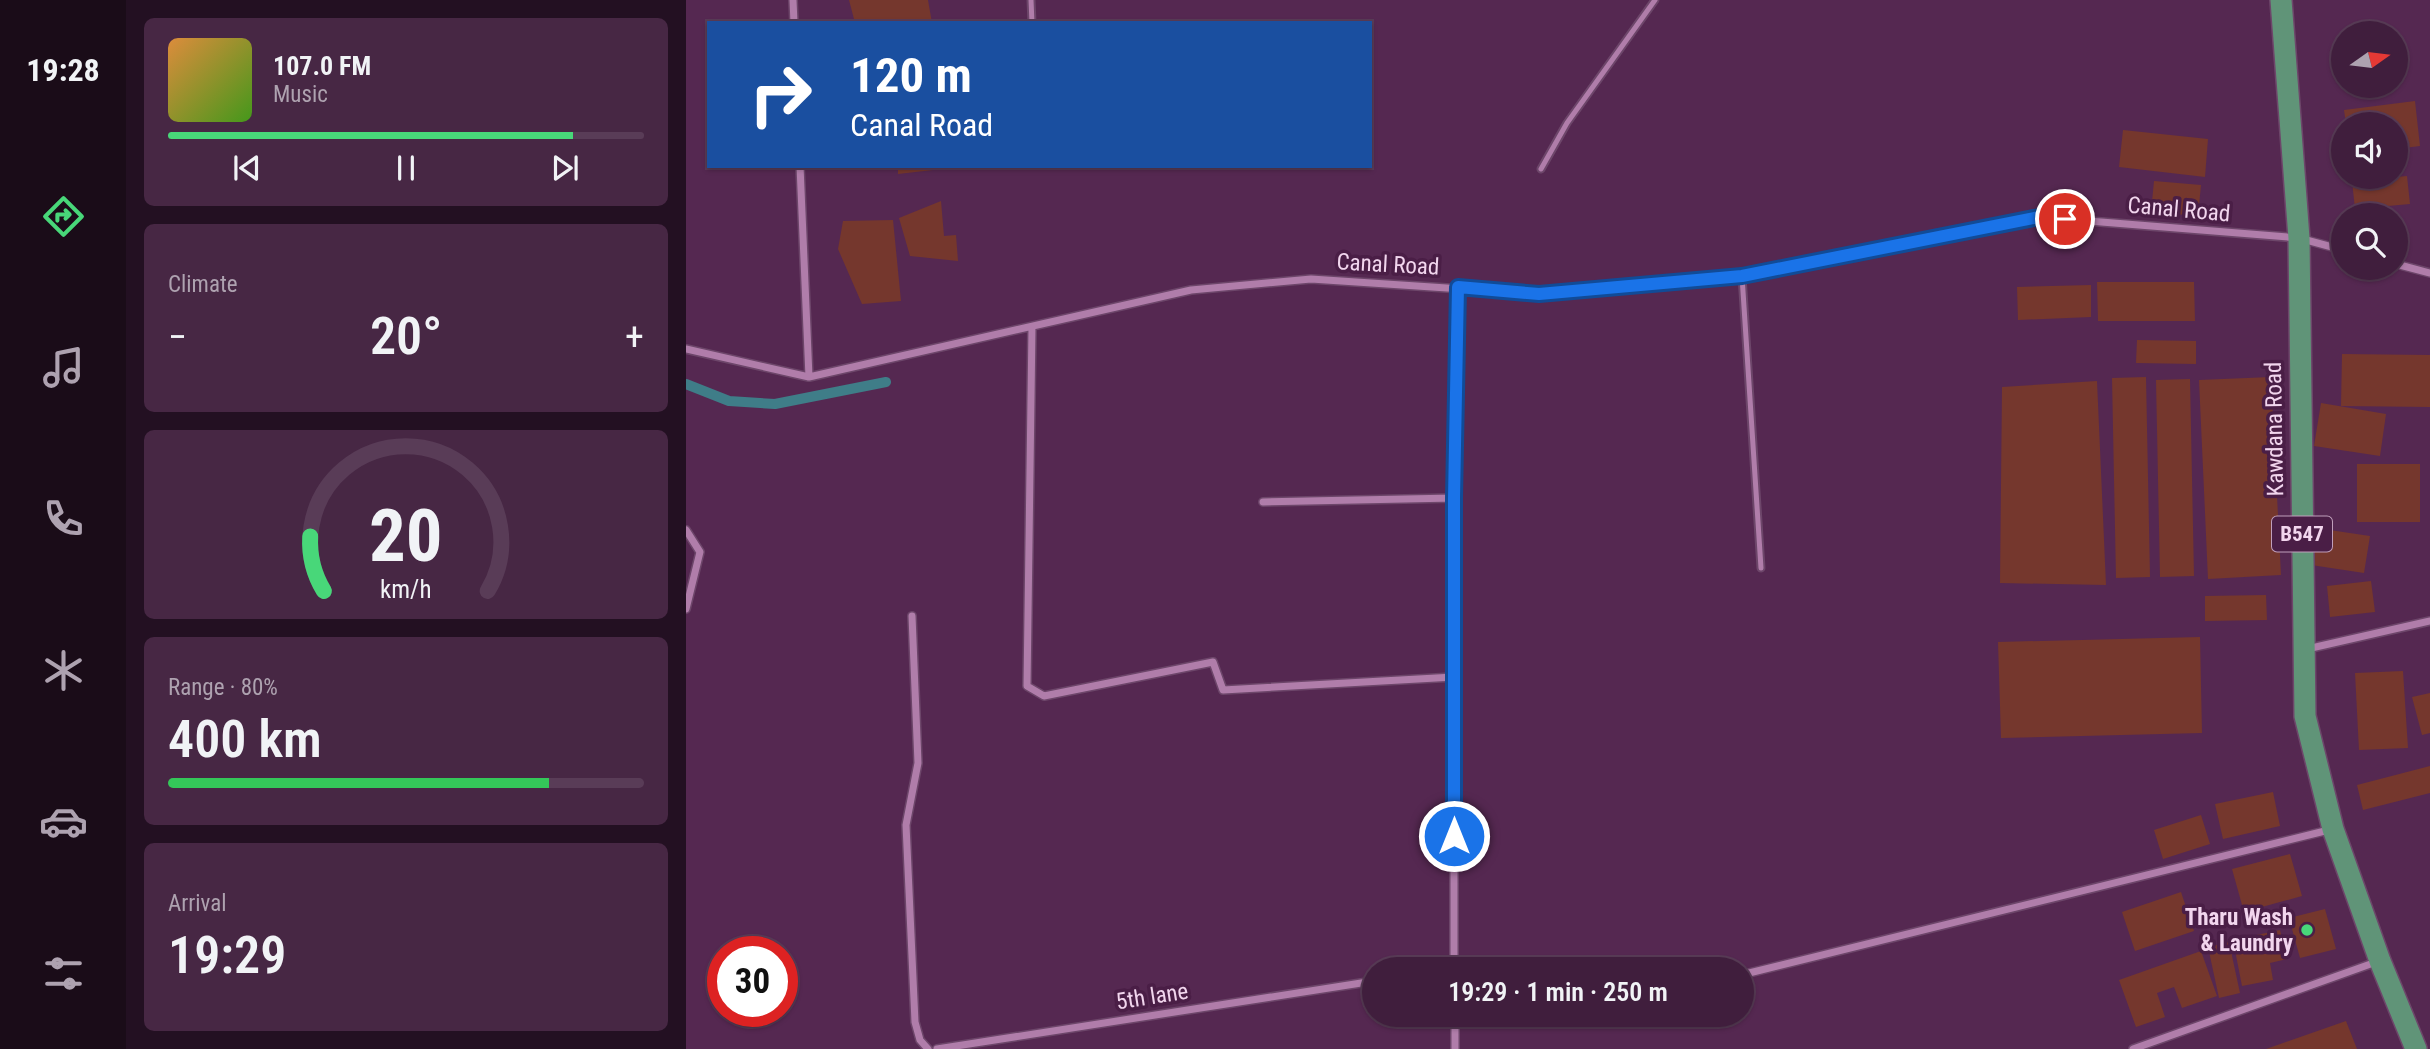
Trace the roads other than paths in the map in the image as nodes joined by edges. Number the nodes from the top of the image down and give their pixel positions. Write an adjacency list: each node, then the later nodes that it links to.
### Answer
1 (793, 0): 5 (street)
2 (1031, 0): 6 (lane)
3 (1655, 0): 8 (lane)
4 (2281, 0): 9 (main road, Kawdana Road / B547)
5 (794, 21)
6 (1031, 21)
7 (800, 168): 17 (street)
8 (1541, 169)
9 (2299, 239): 10 (street, Canal Road); 13 (street, Canal Road); 25 (main road, Kawdana Road / B547)
10 (2331, 247)
11 (2408, 267): 12 (street)
12 (2430, 273)
13 (1742, 276): 14 (street, Canal Road); 21 (lane)
14 (1458, 287): 15 (street, Canal Road); 18 (street)
15 (1032, 327): 17 (street, Canal Road); 26 (street)
16 (686, 349): 17 (street, Canal Road)
17 (809, 377)
18 (1454, 498): 19 (street); 26 (street)
19 (1263, 502)
20 (686, 530): 22 (street)
21 (1760, 568)
22 (686, 609)
23 (912, 616): 33 (street)
24 (2430, 621): 25 (street)
25 (2303, 650): 27 (main road, Kawdana Road / B547)
26 (1454, 677): 28 (street)
27 (2333, 829): 29 (main road, Kawdana Road / B547); 30 (street)
28 (1453, 957)
29 (2380, 961): 36 (street); 37 (main road, Kawdana Road / B547)
30 (1754, 972)
31 (1362, 984): 34 (street, 5th lane)
32 (1455, 1027): 35 (street)
33 (928, 1049)
34 (937, 1049)
35 (1455, 1049)
36 (2133, 1049)
37 (2416, 1049)

